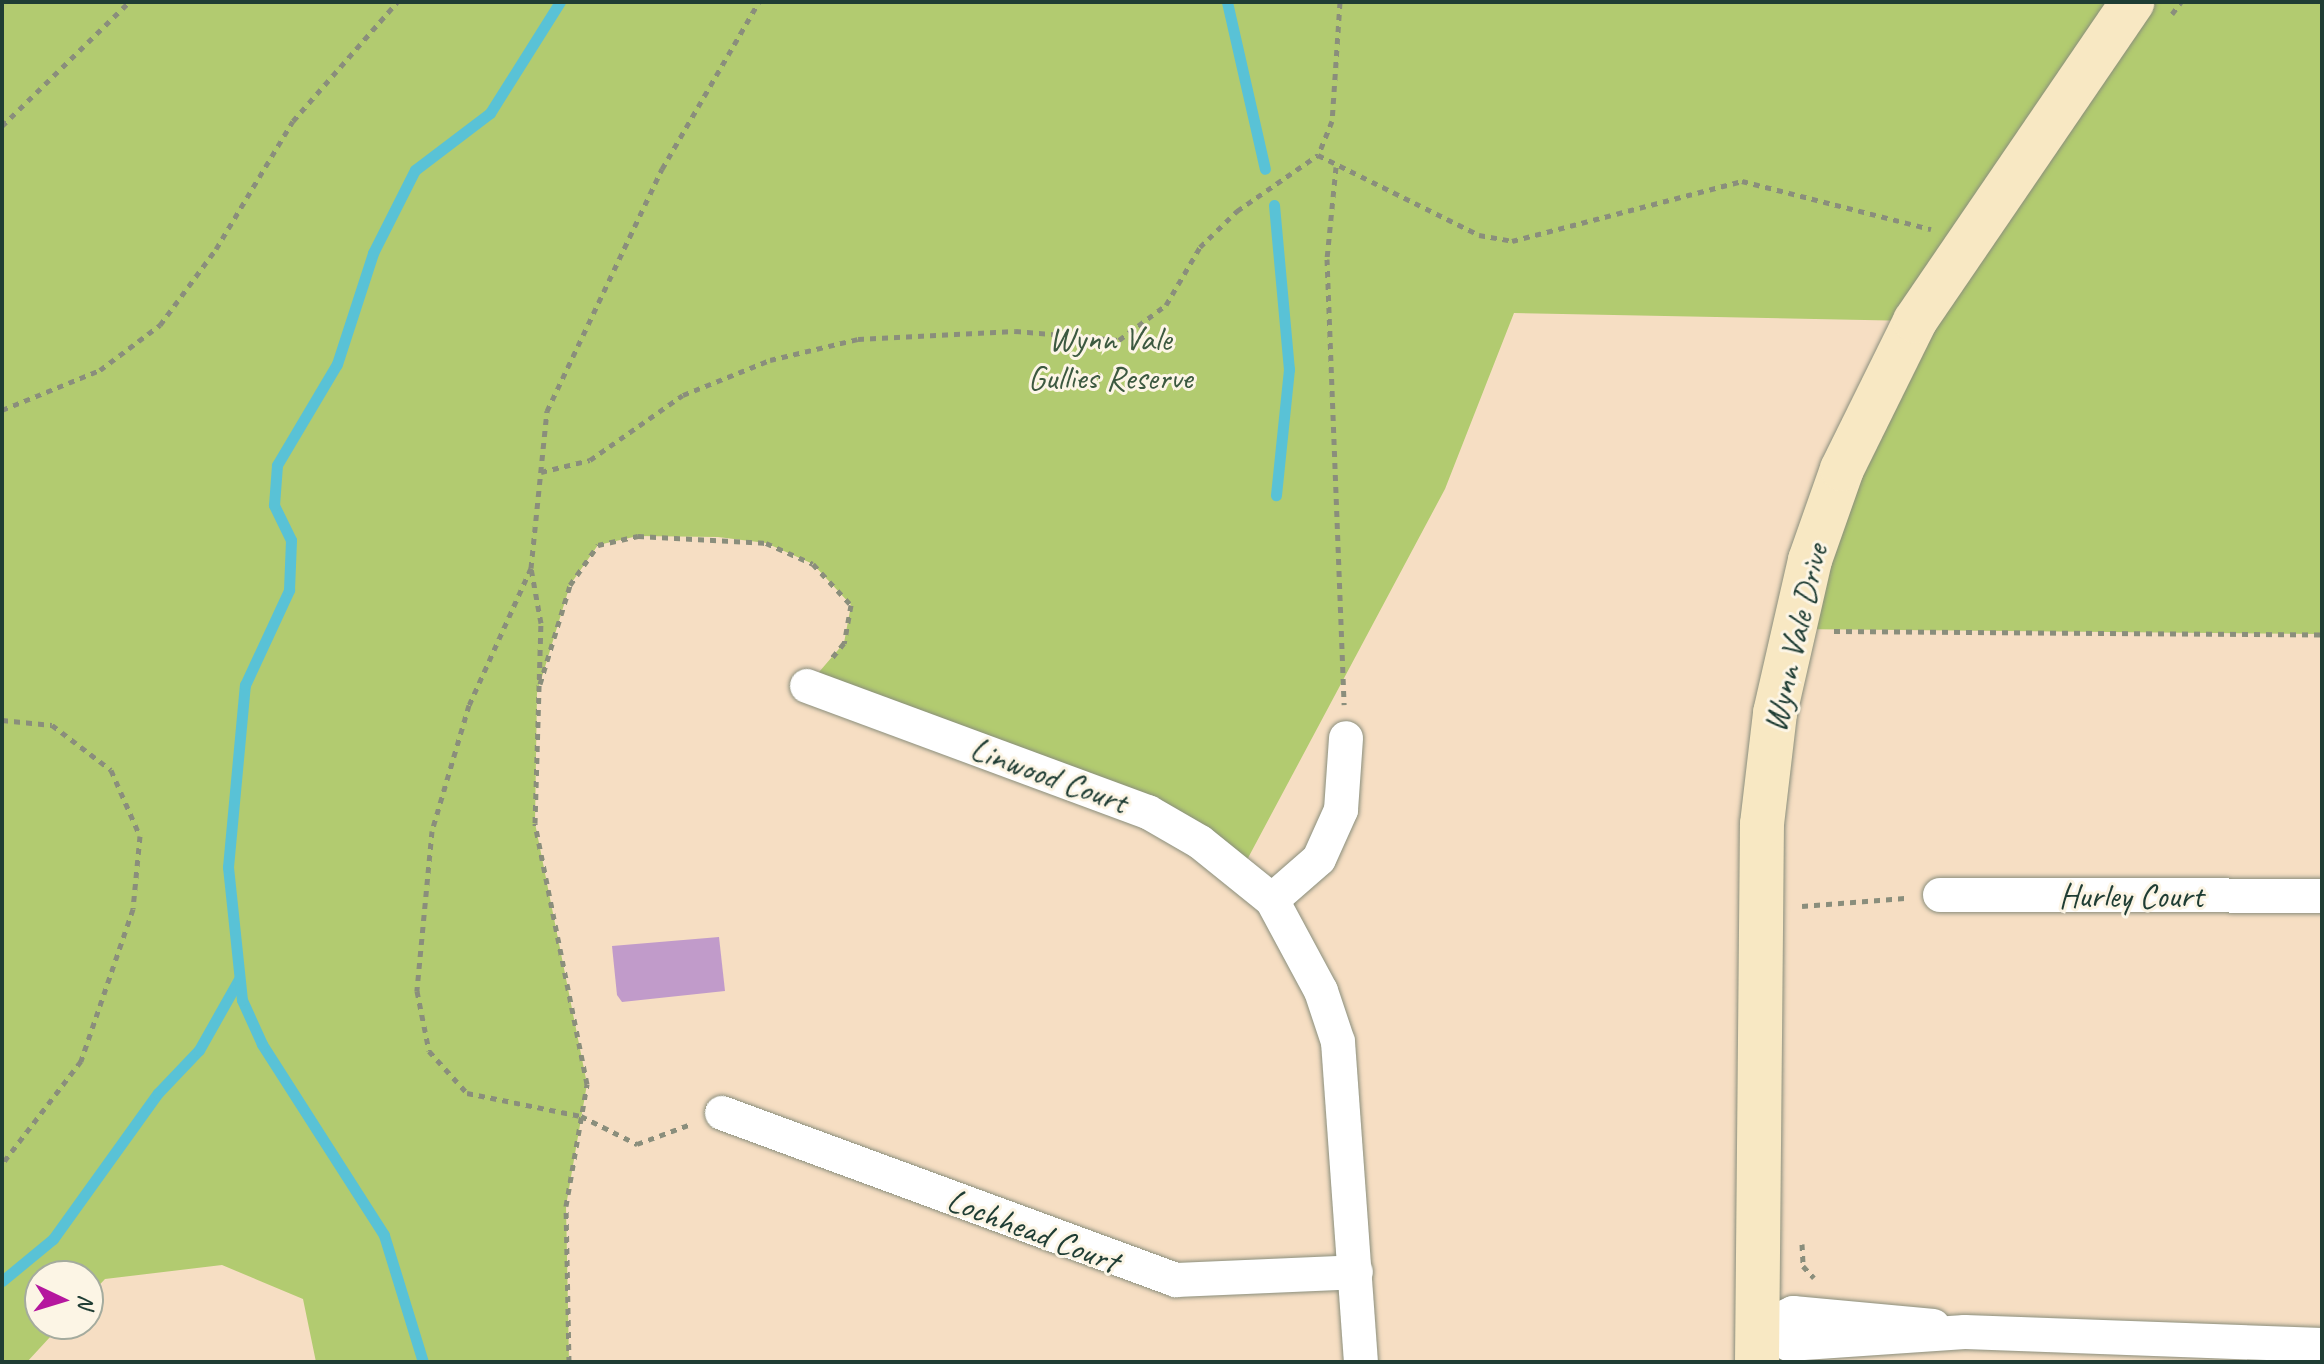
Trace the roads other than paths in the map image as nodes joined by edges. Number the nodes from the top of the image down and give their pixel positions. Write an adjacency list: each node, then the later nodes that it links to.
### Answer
1 (2148, 15): 11 (main road, Wynn Vale Drive)
2 (807, 686): 6 (street, Linwood Court)
3 (1346, 738): 6 (street)
4 (1940, 895): 5 (street, Hurley Court)
5 (2322, 896)
6 (1272, 900): 8 (street, Linwood Court)
7 (722, 1113): 8 (street, Lochhead Court)
8 (1356, 1272): 13 (street, Linwood Court)
9 (1965, 1332): 11 (street); 11 (street); 12 (street)
10 (2322, 1345): 12 (street)
11 (1758, 1346)
12 (2074, 1348)
13 (1361, 1362)

